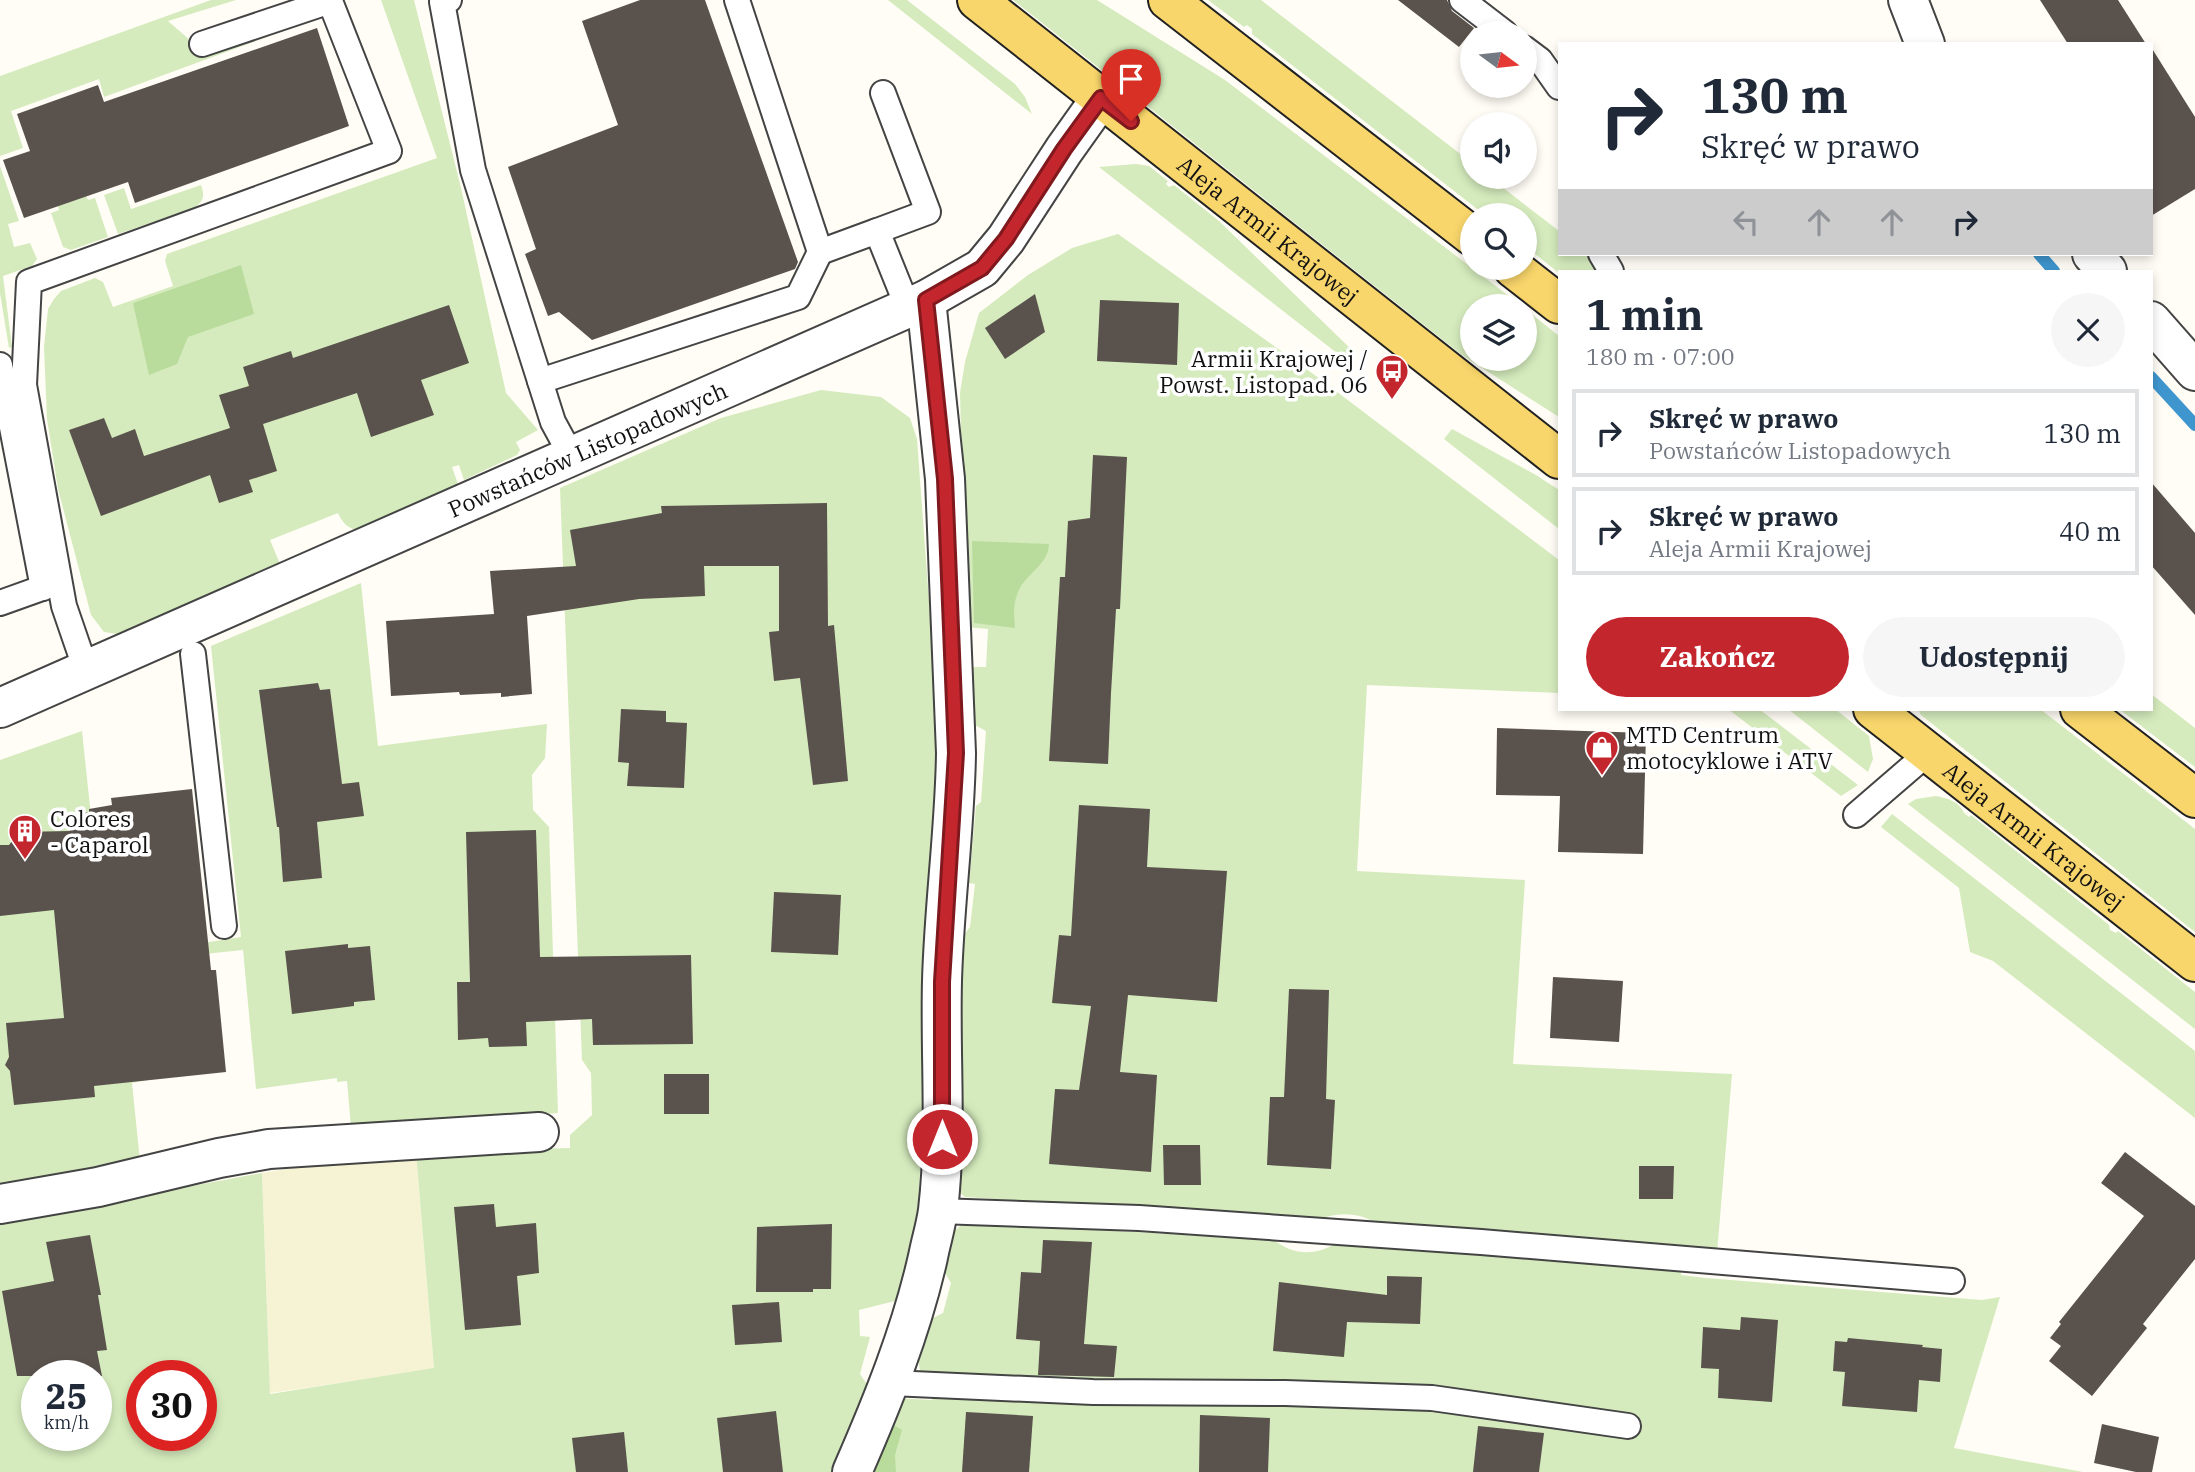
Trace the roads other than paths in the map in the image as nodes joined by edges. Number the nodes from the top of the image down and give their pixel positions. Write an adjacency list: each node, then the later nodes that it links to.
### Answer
1 (449, 0): 25 (lane)
2 (737, 0): 16 (lane)
3 (977, 0): 13 (main road, Aleja Armii Krajowej)
4 (1168, 0): 14 (main road)
5 (1462, 0): 7 (lane)
6 (1908, 0): 8 (street)
7 (1489, 21)
8 (1922, 42)
9 (202, 44): 28 (lane)
10 (1537, 58): 11 (lane)
11 (1558, 86)
12 (883, 93): 15 (lane)
13 (1101, 98): 21 (street, Powstańców Listopadowych); 27 (main road, Aleja Armii Krajowej)
14 (1460, 227)
15 (877, 231): 16 (lane); 21 (lane)
16 (820, 252): 25 (lane)
17 (2094, 256): 18 (street)
18 (2106, 270)
19 (1528, 280): 20 (main road)
20 (1558, 303)
21 (917, 304): 26 (street, Powstańców Listopadowych); 42 (street)
22 (2153, 323): 24 (street)
23 (0, 365): 28 (lane)
24 (2195, 371)
25 (540, 381): 26 (lane)
26 (572, 457): 31 (street, Powstańców Listopadowych)
27 (1558, 458)
28 (52, 585): 29 (lane); 31 (lane)
29 (0, 603)
30 (193, 654): 38 (lane)
31 (86, 670): 32 (street, Powstańców Listopadowych)
32 (0, 708)
33 (1876, 711): 35 (main road, Aleja Armii Krajowej)
34 (2083, 711): 36 (main road)
35 (1928, 753): 37 (lane); 39 (main road, Aleja Armii Krajowej)
36 (2195, 798)
37 (1856, 815)
38 (224, 926)
39 (2195, 962)
40 (539, 1132): 41 (street)
41 (0, 1204)
42 (938, 1212): 43 (lane); 44 (street)
43 (1952, 1281)
44 (891, 1383): 45 (lane); 46 (street)
45 (1628, 1426)
46 (852, 1472)

